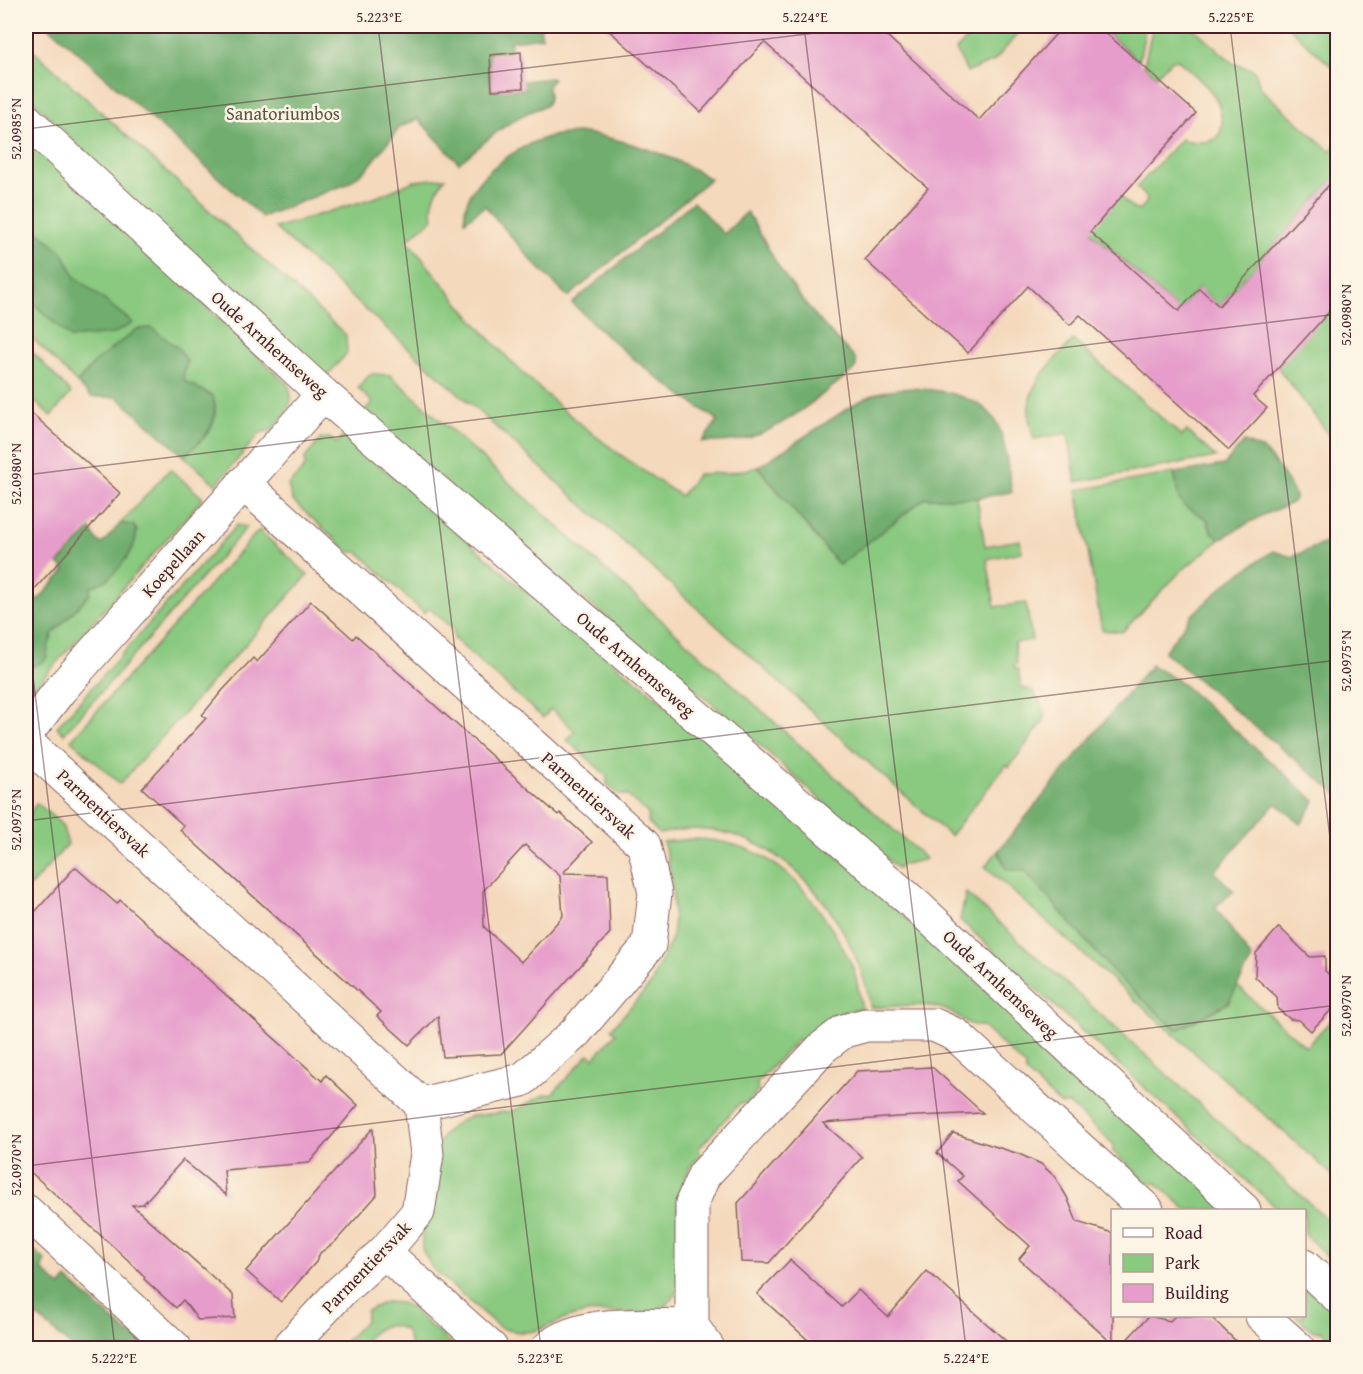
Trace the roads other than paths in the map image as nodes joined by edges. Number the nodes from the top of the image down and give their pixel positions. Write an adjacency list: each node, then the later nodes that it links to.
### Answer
1 (26, 120): 2 (street, Oude Arnhemseweg)
2 (323, 394): 3 (street, Koepellaan); 8 (street, Oude Arnhemseweg)
3 (243, 483): 4 (street, Koepellaan); 6 (street, Parmentiersvak)
4 (26, 734)
5 (26, 742): 6 (street, Parmentiersvak)
6 (421, 1104): 10 (street, Parmentiersvak)
7 (1146, 1209): 14 (street)
8 (1243, 1209)
9 (26, 1211): 15 (street)
10 (384, 1252): 16 (street, Parmentiersvak); 17 (street)
11 (1306, 1267): 12 (street)
12 (1338, 1297)
13 (1263, 1317): 19 (street)
14 (700, 1337): 18 (street)
15 (175, 1348)
16 (288, 1348)
17 (491, 1348)
18 (548, 1348)
19 (1298, 1348)

